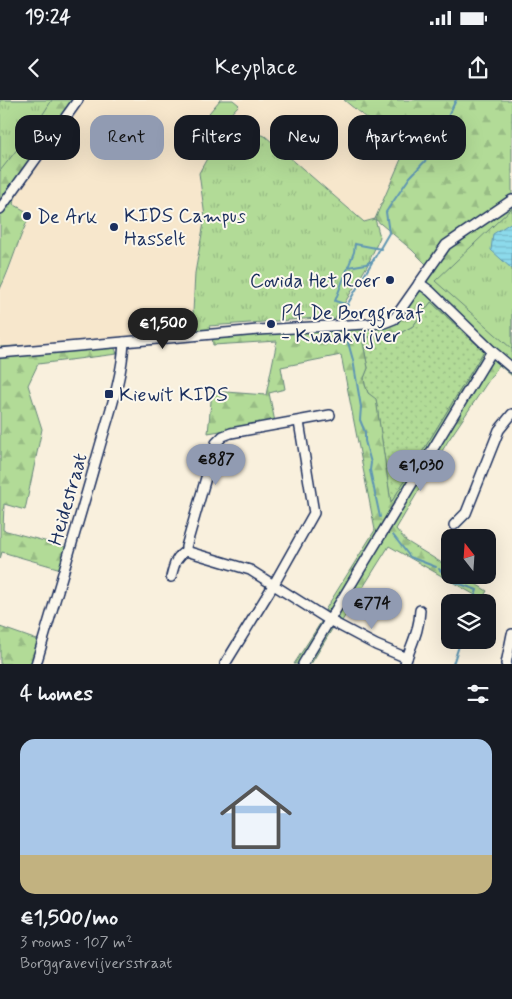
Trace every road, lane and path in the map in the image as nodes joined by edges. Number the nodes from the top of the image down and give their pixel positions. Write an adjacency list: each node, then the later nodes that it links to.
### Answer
1 (78, 100): 3 (street)
2 (512, 200): 4 (street)
3 (0, 209)
4 (419, 284): 5 (street); 6 (street)
5 (124, 342): 7 (street); 20 (street, Heidestraat)
6 (492, 351): 8 (street); 17 (street)
7 (0, 353)
8 (512, 368)
9 (512, 414): 12 (street)
10 (330, 415): 11 (street)
11 (299, 422): 13 (street); 15 (street)
12 (454, 525)
13 (186, 551): 14 (street); 15 (street)
14 (171, 577)
15 (274, 584): 17 (street); 21 (street)
16 (420, 610): 19 (street)
17 (329, 620): 19 (street); 22 (street)
18 (512, 634): 23 (street)
19 (406, 661)
20 (36, 664)
21 (225, 664)
22 (303, 664)
23 (506, 664)

